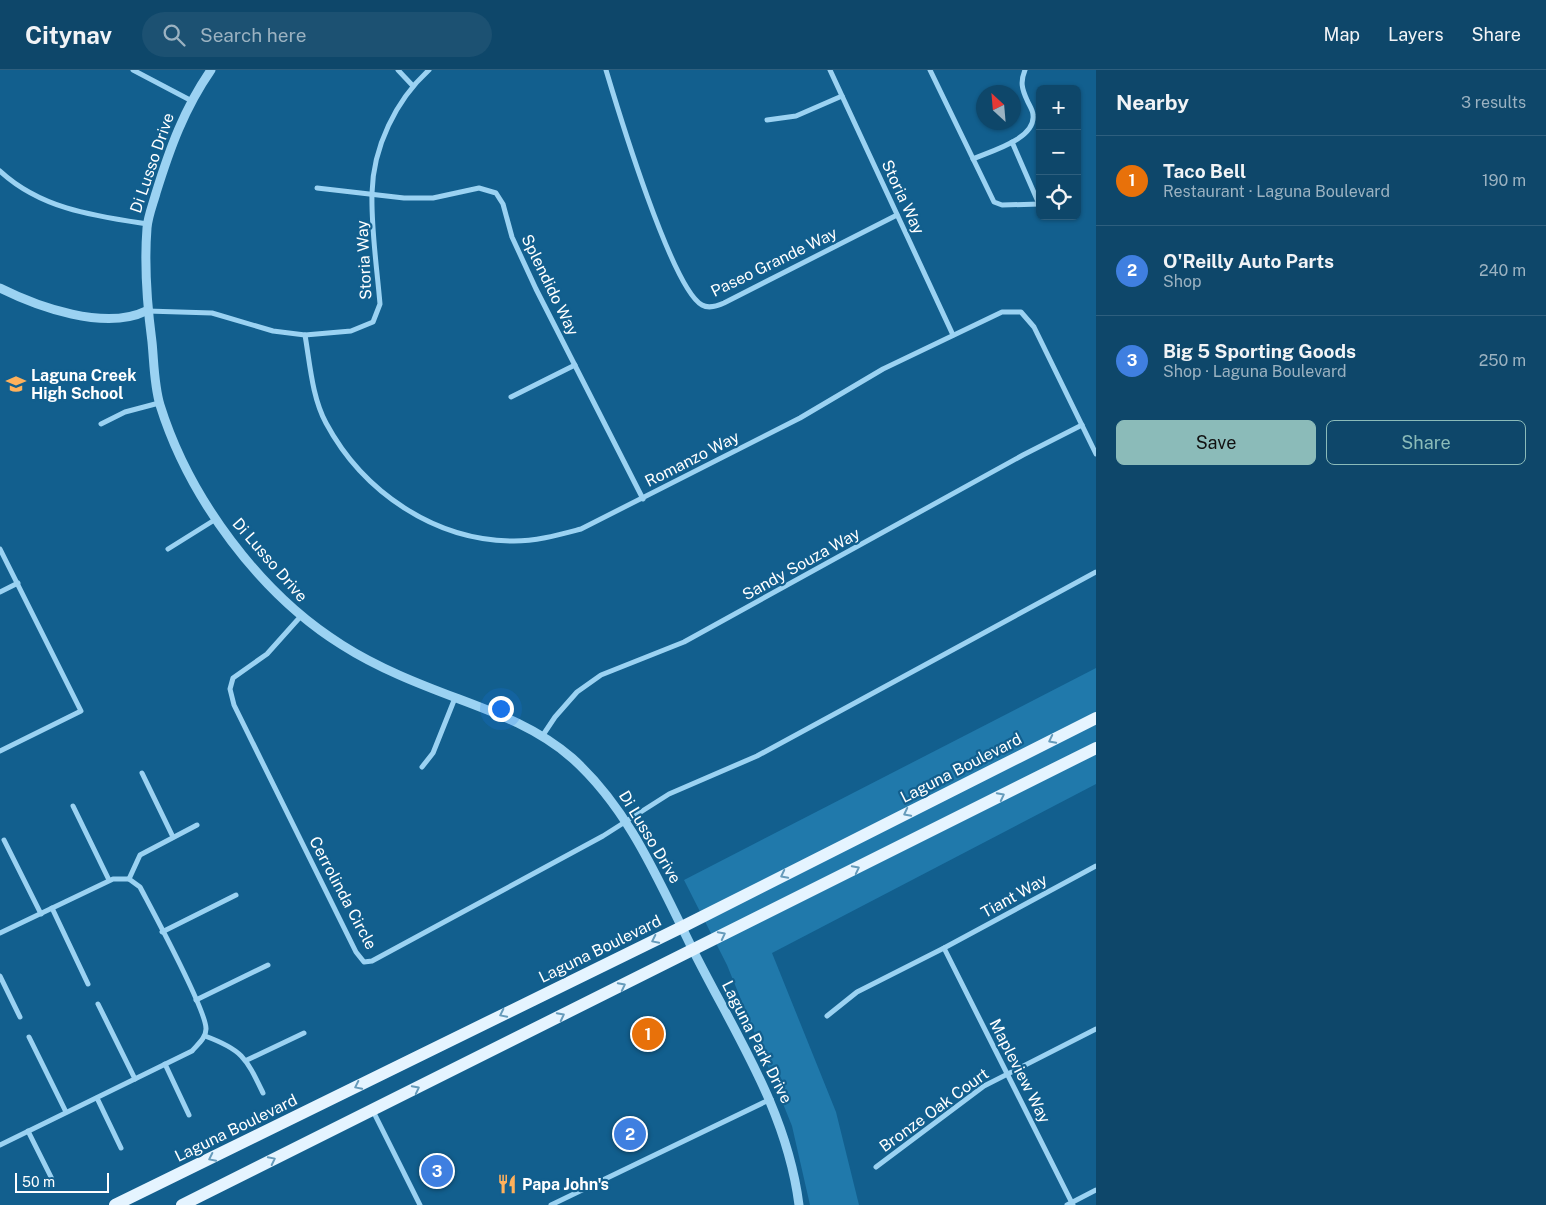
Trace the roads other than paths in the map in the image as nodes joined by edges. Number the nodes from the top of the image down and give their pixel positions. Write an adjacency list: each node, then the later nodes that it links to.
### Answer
1 (133, 70): 11 (street)
2 (211, 70): 11 (street, Di Lusso Drive)
3 (398, 70): 9 (street)
4 (429, 70): 9 (street, Storia Way)
5 (606, 70): 20 (street, Paseo Grande Way)
6 (830, 70): 10 (street, Storia Way)
7 (930, 70): 14 (street)
8 (1025, 70): 13 (street)
9 (412, 86): 17 (street, Storia Way)
10 (842, 96): 12 (street); 20 (street, Storia Way)
11 (190, 100): 21 (street, Di Lusso Drive)
12 (767, 120)
13 (1012, 142): 14 (street); 18 (street)
14 (973, 159): 19 (street)
15 (0, 171): 21 (street)
16 (316, 188): 17 (street)
17 (372, 193): 24 (street, Storia Way); 26 (street, Splendido Way)
18 (1036, 197)
19 (1036, 204)
20 (897, 215): 25 (street, Storia Way)
21 (147, 224): 23 (street, Di Lusso Drive)
22 (0, 288): 23 (street)
23 (146, 311): 24 (street, Storia Way); 28 (street, Di Lusso Drive)
24 (305, 335): 32 (street, Romanzo Way)
25 (953, 335): 30 (street, Romanzo Way); 32 (street, Romanzo Way)
26 (575, 365): 27 (street); 32 (street, Splendido Way)
27 (511, 397)
28 (159, 403): 29 (street); 33 (street, Di Lusso Drive)
29 (101, 424)
30 (1082, 425): 31 (street, Romanzo Way); 42 (street, Sandy Souza Way)
31 (1096, 454)
32 (643, 499)
33 (216, 519): 35 (street); 39 (street, Di Lusso Drive)
34 (0, 549): 37 (street)
35 (168, 549)
36 (1096, 572): 48 (street)
37 (18, 583): 38 (street); 44 (street)
38 (0, 592)
39 (301, 616): 40 (street, Di Lusso Drive); 48 (street, Cerrolinda Circle)
40 (455, 698): 42 (street, Di Lusso Drive); 45 (street)
41 (1096, 718): 58 (main road, Laguna Boulevard, one-way to 58)
42 (543, 735): 48 (street, Di Lusso Drive)
43 (1096, 748): 62 (main road, one-way to 43)
44 (0, 752)
45 (422, 767)
46 (142, 773): 50 (street)
47 (73, 806): 54 (street)
48 (626, 822): 58 (street, Di Lusso Drive)
49 (197, 826): 50 (street)
50 (173, 837): 53 (street)
51 (4, 840): 57 (street)
52 (1096, 866): 61 (street, Tiant Way)
53 (129, 879): 54 (street); 59 (street)
54 (109, 880): 56 (street)
55 (236, 895): 59 (street)
56 (52, 908): 57 (street); 65 (street)
57 (41, 914): 60 (street)
58 (682, 927): 62 (street, Laguna Park Drive); 91 (main road, Laguna Boulevard, one-way to 91)
59 (162, 932): 66 (street)
60 (0, 933)
61 (944, 948): 68 (street, Tiant Way); 76 (street, Mapleview Way)
62 (693, 950): 80 (street, Laguna Park Drive); 81 (main road, one-way to 62)
63 (268, 965): 66 (street)
64 (0, 976): 69 (street)
65 (88, 984)
66 (196, 1000): 72 (street)
67 (98, 1004): 77 (street)
68 (826, 1016)
69 (20, 1017)
70 (1096, 1029): 76 (street, Bronze Oak Court)
71 (304, 1033): 74 (street)
72 (205, 1036): 74 (street); 75 (street)
73 (29, 1037): 82 (street)
74 (247, 1060): 78 (street)
75 (165, 1064): 77 (street); 83 (street)
76 (1007, 1073): 87 (street, Bronze Oak Court); 90 (street, Mapleview Way)
77 (135, 1079): 79 (street)
78 (263, 1093)
79 (96, 1098): 82 (street); 86 (street)
80 (771, 1098): 94 (street); 95 (street, Laguna Park Drive)
81 (372, 1111): 92 (main road, one-way to 81); 93 (street)
82 (66, 1112): 84 (street)
83 (190, 1115)
84 (28, 1131): 85 (street); 88 (street)
85 (0, 1145)
86 (121, 1148)
87 (876, 1167)
88 (53, 1181)
89 (1096, 1190): 90 (street)
90 (1070, 1204)
91 (115, 1205)
92 (182, 1205)
93 (420, 1205)
94 (550, 1205)
95 (799, 1205)

